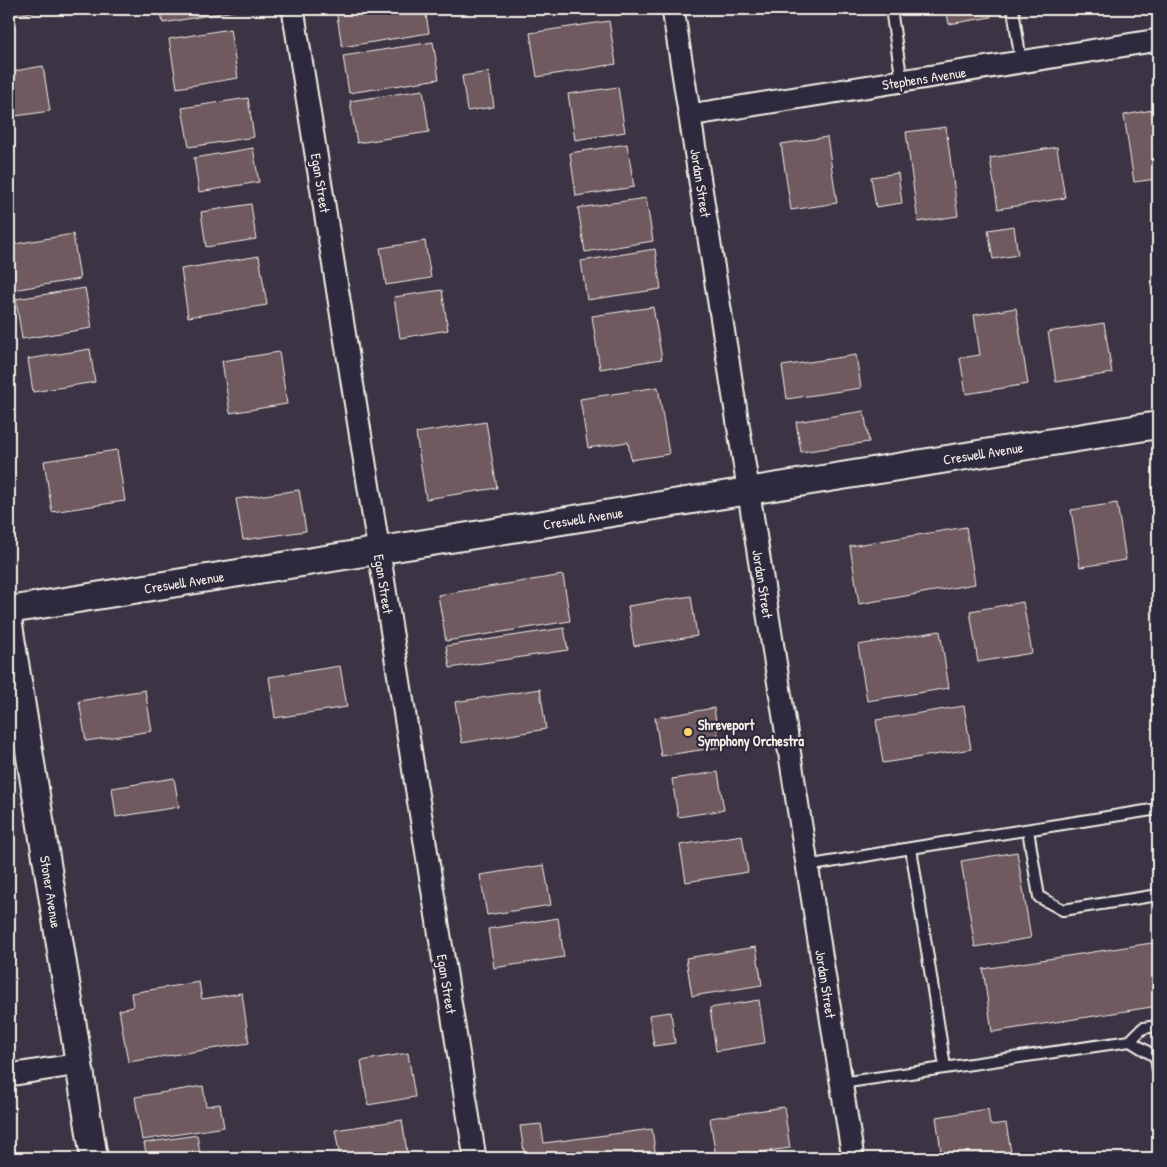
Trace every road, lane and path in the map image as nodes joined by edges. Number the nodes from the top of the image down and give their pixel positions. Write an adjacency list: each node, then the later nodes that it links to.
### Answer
1 (293, 9): 11 (street, Egan Street)
2 (673, 9): 8 (street, Jordan Street)
3 (891, 9): 7 (lane)
4 (1013, 9): 6 (lane)
5 (1158, 40): 6 (street, Stephens Avenue)
6 (1020, 62): 7 (street, Stephens Avenue)
7 (902, 82): 8 (street, Stephens Avenue)
8 (690, 115): 10 (street, Jordan Street)
9 (1158, 426): 10 (street, Creswell Avenue)
10 (748, 491): 11 (street, Creswell Avenue); 17 (street, Jordan Street)
11 (379, 550): 12 (street, Creswell Avenue); 27 (street, Egan Street)
12 (9, 610)
13 (9, 625): 21 (street, Stoner Avenue)
14 (1158, 809): 15 (lane)
15 (1028, 830): 16 (lane); 18 (lane)
16 (911, 848): 17 (lane); 22 (lane)
17 (807, 866): 25 (street, Jordan Street)
18 (1158, 895)
19 (1158, 1026): 20 (lane)
20 (1130, 1041): 22 (lane); 23 (lane)
21 (79, 1064): 24 (street); 26 (street, Stoner Avenue)
22 (945, 1068): 25 (lane)
23 (1158, 1071)
24 (9, 1075)
25 (841, 1082): 28 (street, Jordan Street)
26 (94, 1158)
27 (475, 1158)
28 (853, 1158)

